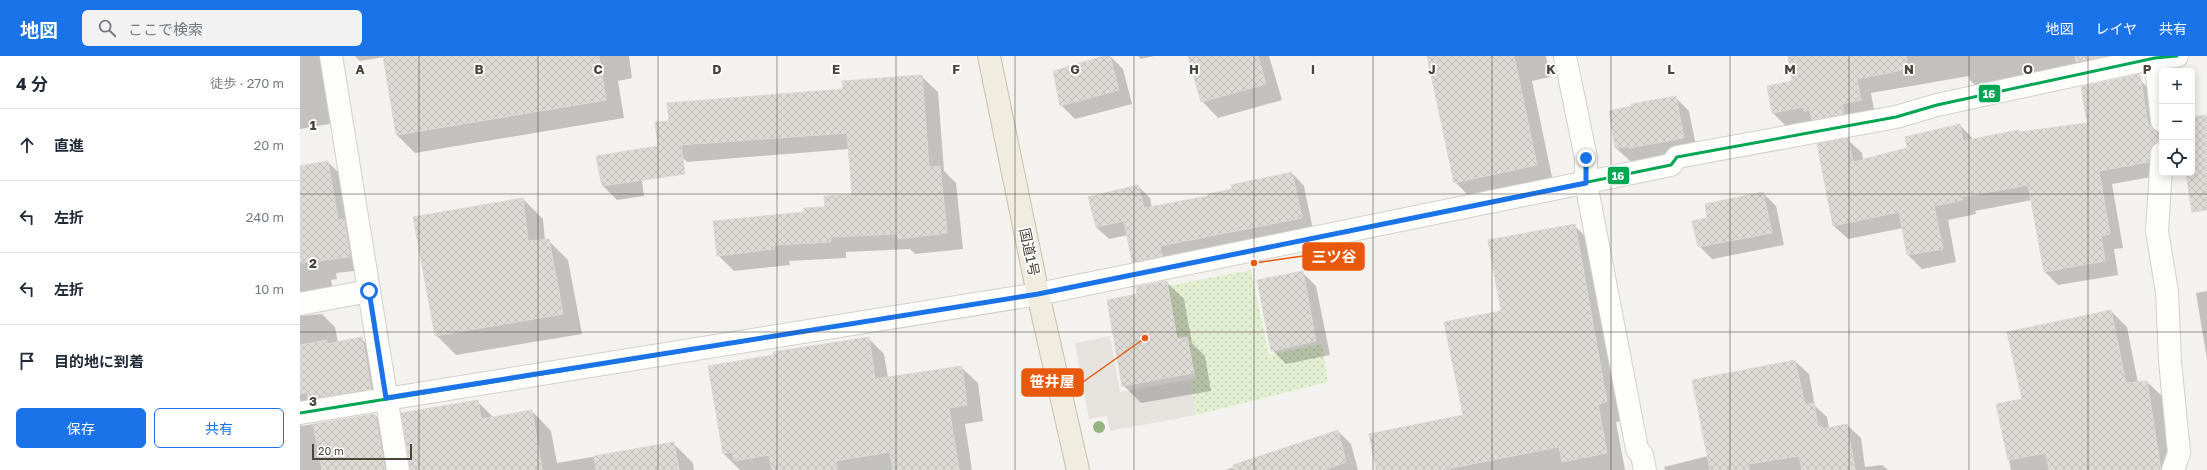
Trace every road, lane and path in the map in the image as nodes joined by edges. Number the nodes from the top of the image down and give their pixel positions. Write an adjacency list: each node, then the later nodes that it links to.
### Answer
1 (331, 56): 9 (street)
2 (989, 56): 10 (highway, 国道1号)
3 (1564, 56): 8 (street)
4 (2177, 56): 5 (street)
5 (2155, 57): 6 (street); 8 (street)
6 (2160, 104)
7 (2161, 176): 17 (street)
8 (1586, 183): 10 (street); 16 (street)
9 (369, 291): 11 (street); 12 (street)
10 (1038, 294): 12 (street); 15 (highway, 国道1号)
11 (300, 304)
12 (386, 398): 13 (street); 14 (street)
13 (300, 413)
14 (398, 470)
15 (1078, 470)
16 (1645, 470)
17 (2173, 470)

